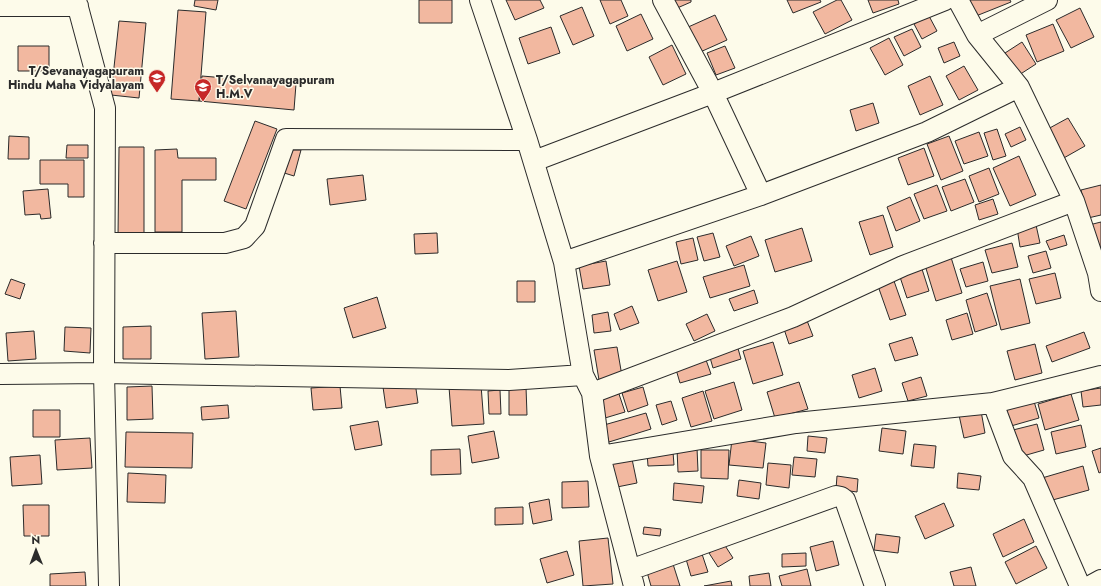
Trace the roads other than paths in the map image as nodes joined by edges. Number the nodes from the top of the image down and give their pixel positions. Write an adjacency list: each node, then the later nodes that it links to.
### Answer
1 (480, 0): 11 (street)
2 (663, 0): 10 (street)
3 (945, 0): 10 (street)
4 (958, 0): 8 (street)
5 (1047, 0): 8 (street)
6 (77, 3): 7 (street); 15 (street)
7 (0, 6)
8 (977, 35): 9 (street)
9 (1019, 87): 13 (street); 14 (street)
10 (713, 93): 12 (street); 13 (street)
11 (527, 140): 12 (street); 15 (street)
12 (534, 161): 16 (street)
13 (761, 195): 16 (street)
14 (1074, 201): 17 (street); 22 (street)
15 (104, 244): 18 (street)
16 (564, 262): 20 (street)
17 (1101, 291)
18 (104, 373): 19 (street); 20 (street); 28 (street)
19 (0, 374)
20 (583, 375): 22 (street)
21 (1101, 376): 23 (street)
22 (592, 393): 24 (street)
23 (993, 403): 24 (street); 29 (street)
24 (600, 456): 25 (street)
25 (632, 578): 27 (street)
26 (1101, 580): 30 (street)
27 (868, 584)
28 (109, 586)
29 (1080, 586)
30 (1090, 586)

